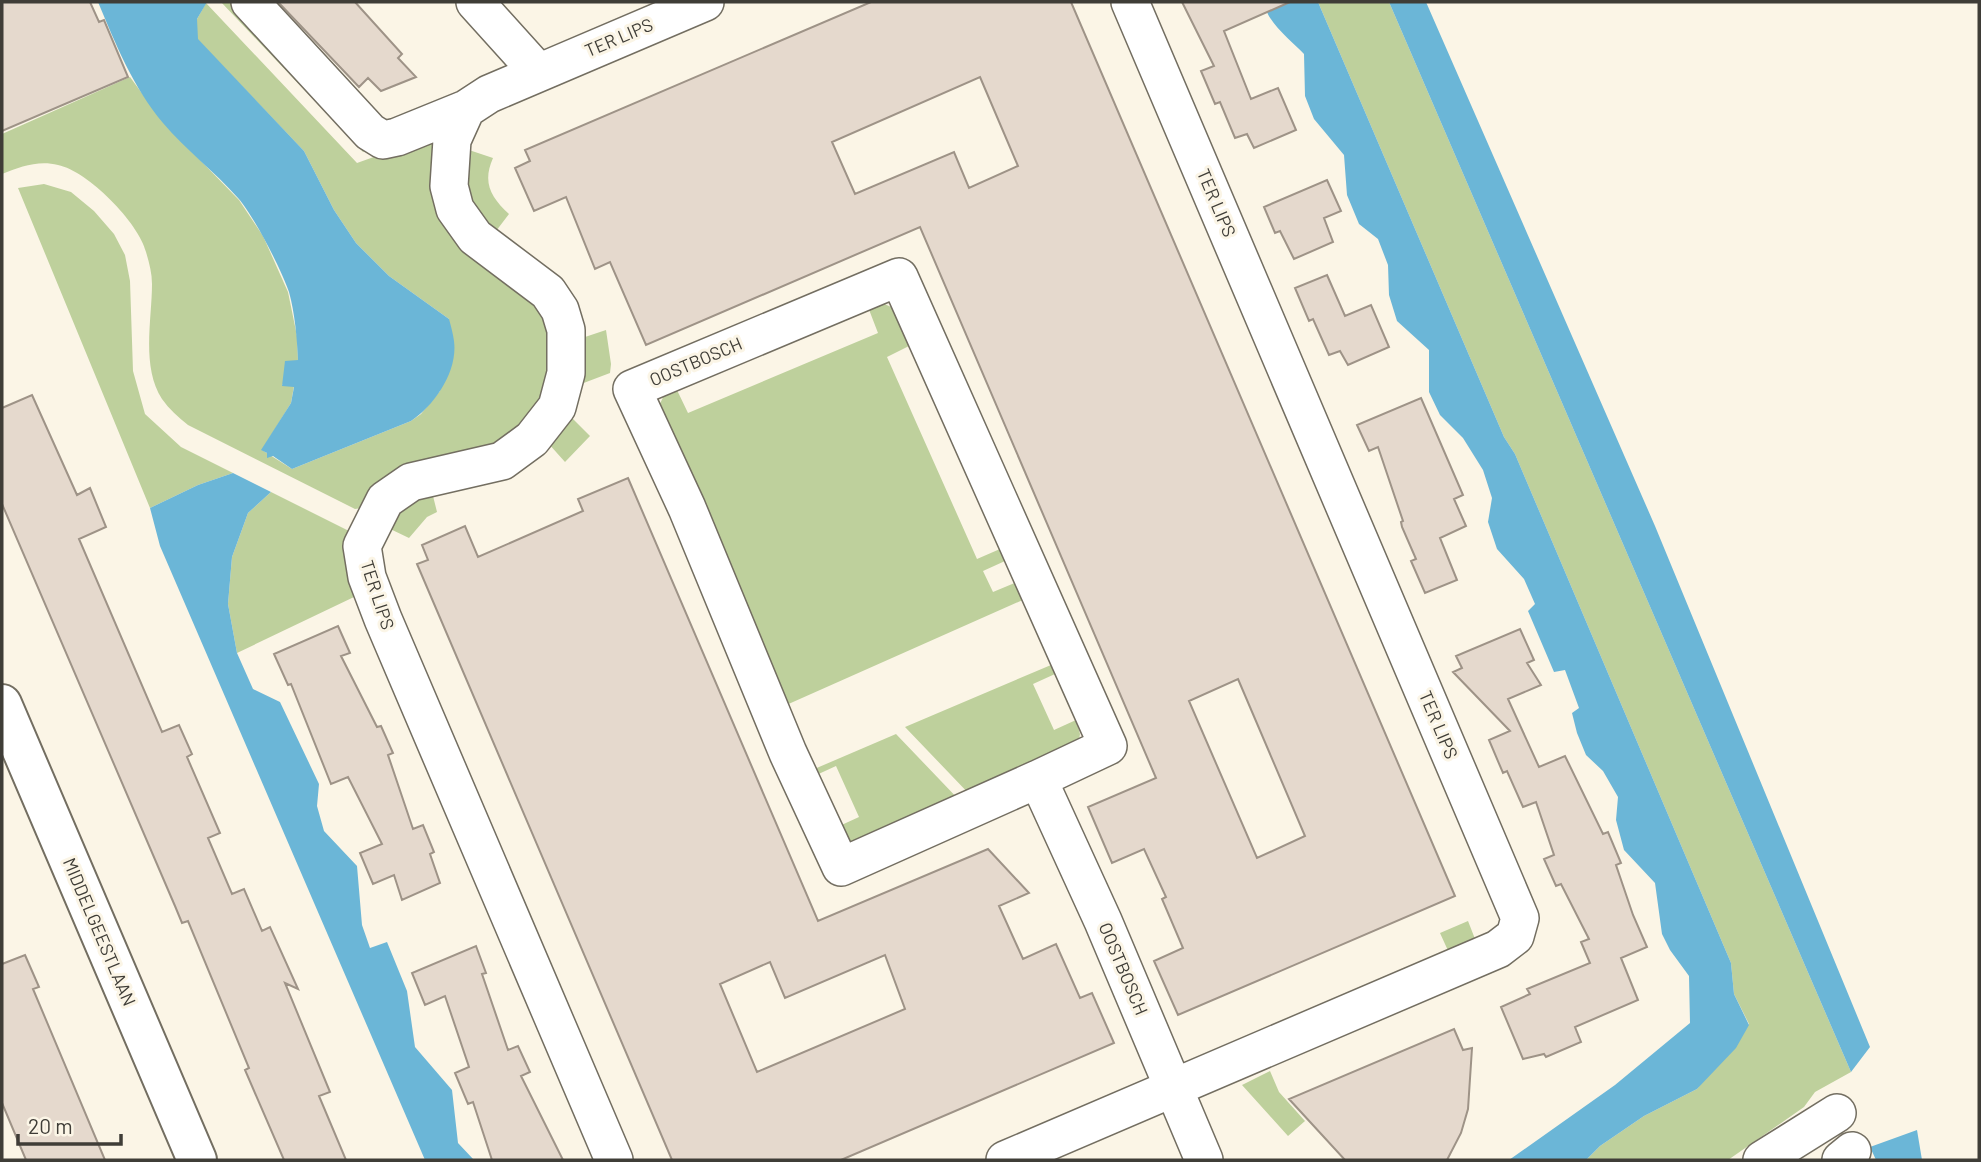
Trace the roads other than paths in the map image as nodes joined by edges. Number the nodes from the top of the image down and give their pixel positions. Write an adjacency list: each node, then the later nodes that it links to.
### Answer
1 (250, 2): 6 (street, TER LIPS)
2 (475, 2): 5 (street)
3 (702, 2): 5 (street, TER LIPS)
4 (1130, 2): 9 (street, TER LIPS)
5 (538, 72): 6 (street, TER LIPS)
6 (466, 109): 12 (street, TER LIPS)
7 (2, 704): 11 (street, MIDDELGEESTLAAN)
8 (1038, 779): 8 (street, OOSTBOSCH); 9 (street, OOSTBOSCH)
9 (1173, 1087): 13 (street, TER LIPS); 14 (street, OOSTBOSCH)
10 (1837, 1113): 15 (street)
11 (197, 1160)
12 (614, 1160)
13 (1005, 1160)
14 (1204, 1160)
15 (1762, 1160)

